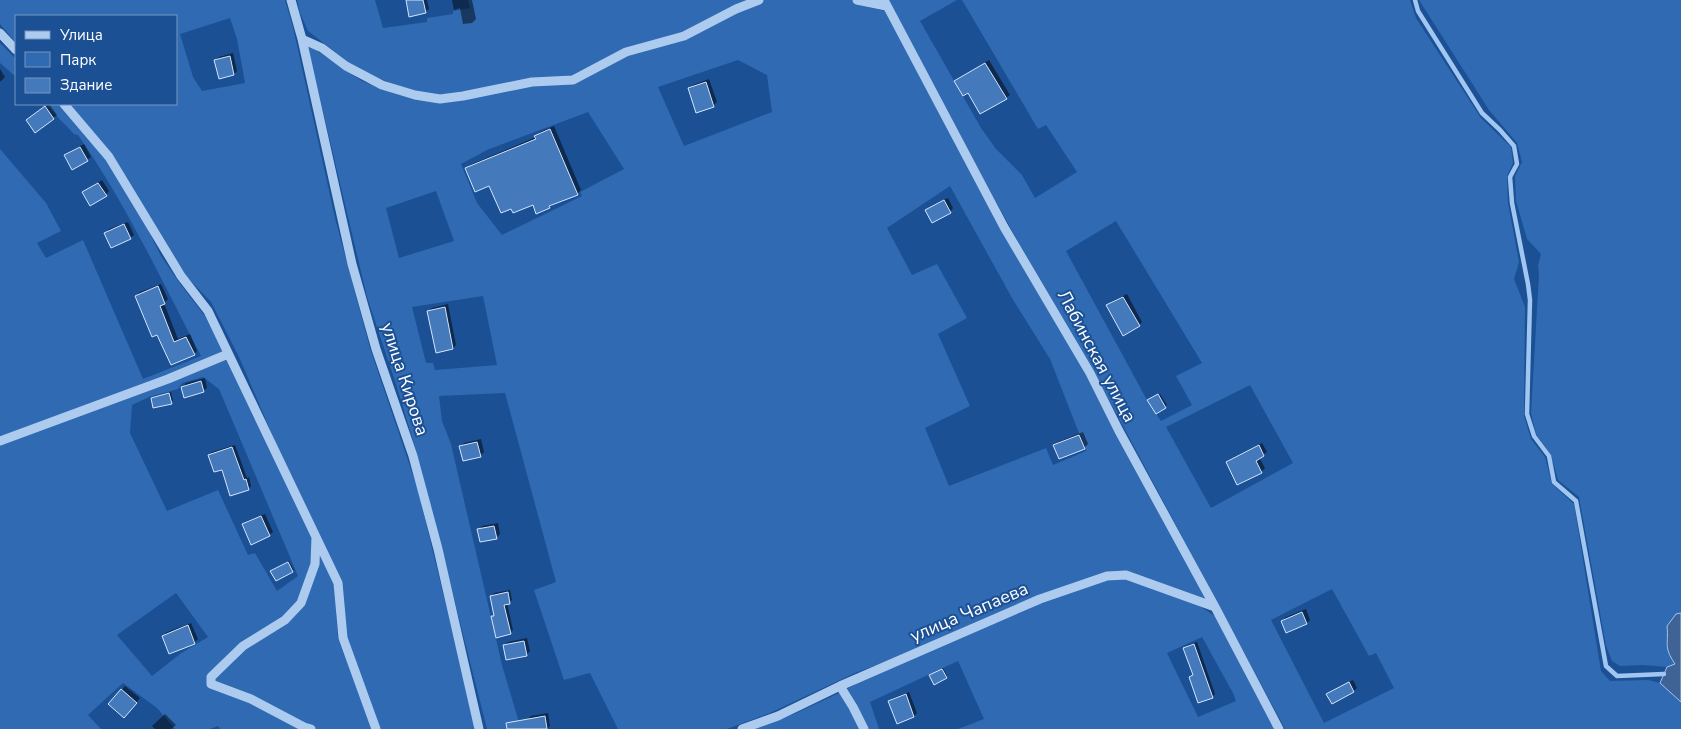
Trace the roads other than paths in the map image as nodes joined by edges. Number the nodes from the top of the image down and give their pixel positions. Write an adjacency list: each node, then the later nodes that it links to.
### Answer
1 (291, 0): 6 (street, улица Кирова)
2 (759, 0): 6 (street)
3 (857, 0): 4 (street)
4 (885, 3): 12 (street, Лабинская улица)
5 (0, 33): 7 (street)
6 (302, 40): 16 (street, улица Кирова)
7 (15, 49)
8 (65, 105): 9 (street)
9 (228, 354): 10 (street); 11 (street)
10 (0, 441)
11 (316, 535): 14 (street); 15 (street)
12 (1216, 607): 13 (street, улица Чапаева); 19 (street, Лабинская улица)
13 (840, 686): 17 (street, улица Чапаева); 18 (street)
14 (311, 729)
15 (376, 729)
16 (479, 729)
17 (742, 729)
18 (864, 729)
19 (1278, 729)

